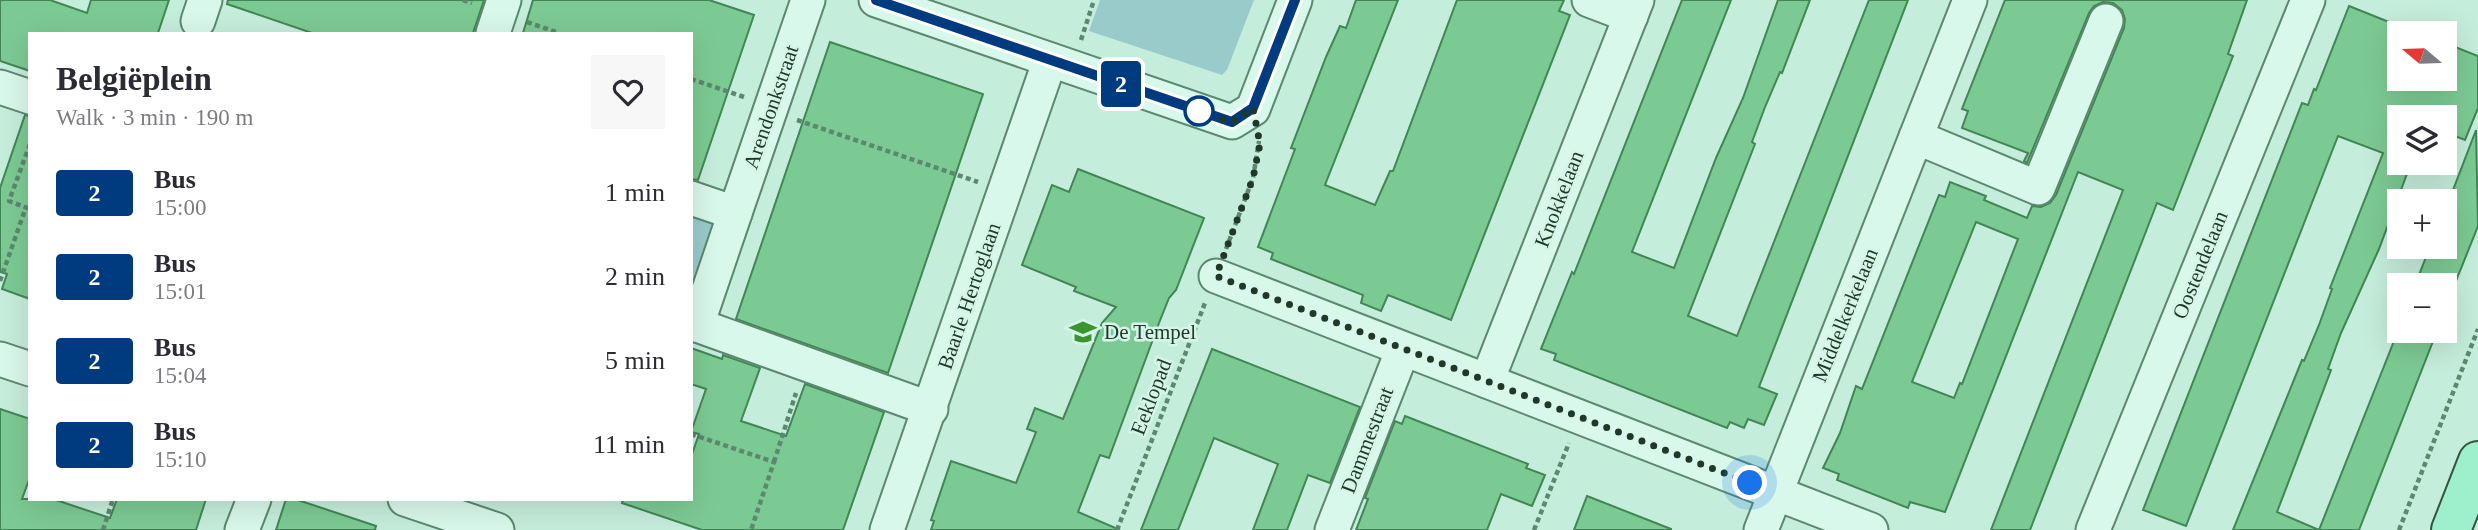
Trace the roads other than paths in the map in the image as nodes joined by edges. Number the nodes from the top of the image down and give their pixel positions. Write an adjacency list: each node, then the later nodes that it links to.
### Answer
1 (504, 0): 10 (street)
2 (808, 0): 16 (street, Arendonkstraat)
3 (876, 0): 11 (street)
4 (1295, 0): 11 (street)
5 (1589, 0): 8 (street, Knokkelaan)
6 (1970, 0): 14 (street, Middelkerkelaan)
7 (2308, 0): 35 (street, Oostendelaan)
8 (1634, 8): 22 (street, Knokkelaan)
9 (2106, 21): 14 (street)
10 (493, 32)
11 (1049, 60): 23 (street, Baarle Hertoglaan)
12 (0, 87): 13 (street)
13 (28, 96)
14 (1916, 137): 25 (street, Middelkerkelaan)
15 (693, 199): 16 (street)
16 (735, 214): 18 (street, Arendonkstraat)
17 (1216, 276): 19 (street)
18 (694, 324): 23 (street)
19 (1403, 349): 22 (street); 32 (street, Dammestraat)
20 (0, 359): 21 (street)
21 (28, 368)
22 (1487, 381): 25 (street)
23 (930, 409): 31 (street, Baarle Hertoglaan)
24 (2478, 461): 36 (main road)
25 (1774, 493): 33 (street, Middelkerkelaan); 34 (street)
26 (253, 501): 29 (street)
27 (417, 501): 28 (street)
28 (461, 508): 30 (street)
29 (242, 530)
30 (497, 530)
31 (887, 530)
32 (1332, 530)
33 (1761, 530)
34 (1871, 530)
35 (2093, 530)
36 (2451, 530)

